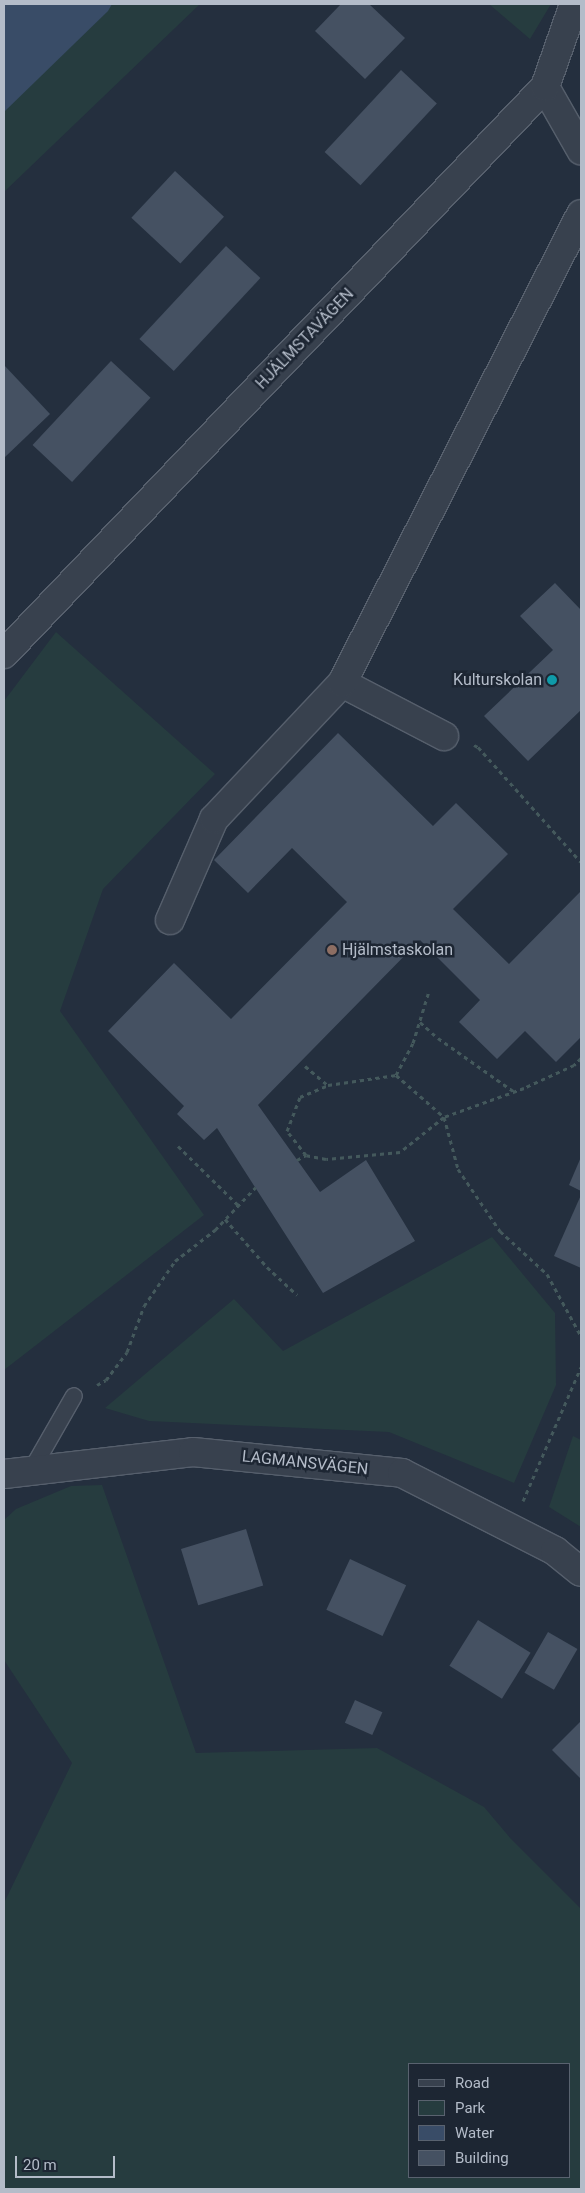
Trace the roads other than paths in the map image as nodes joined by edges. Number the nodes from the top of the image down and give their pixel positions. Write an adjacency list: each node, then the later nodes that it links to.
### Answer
1 (574, 4): 2 (street, HJÄLMSTAVÄGEN)
2 (544, 87): 3 (street); 5 (street, HJÄLMSTAVÄGEN)
3 (581, 150)
4 (581, 214): 6 (street)
5 (4, 654)
6 (342, 683): 7 (street); 8 (street)
7 (444, 736)
8 (170, 920)
9 (74, 1396): 10 (lane)
10 (31, 1471): 11 (street, LAGMANSVÄGEN); 12 (street, LAGMANSVÄGEN)
11 (4, 1474)
12 (581, 1572)

